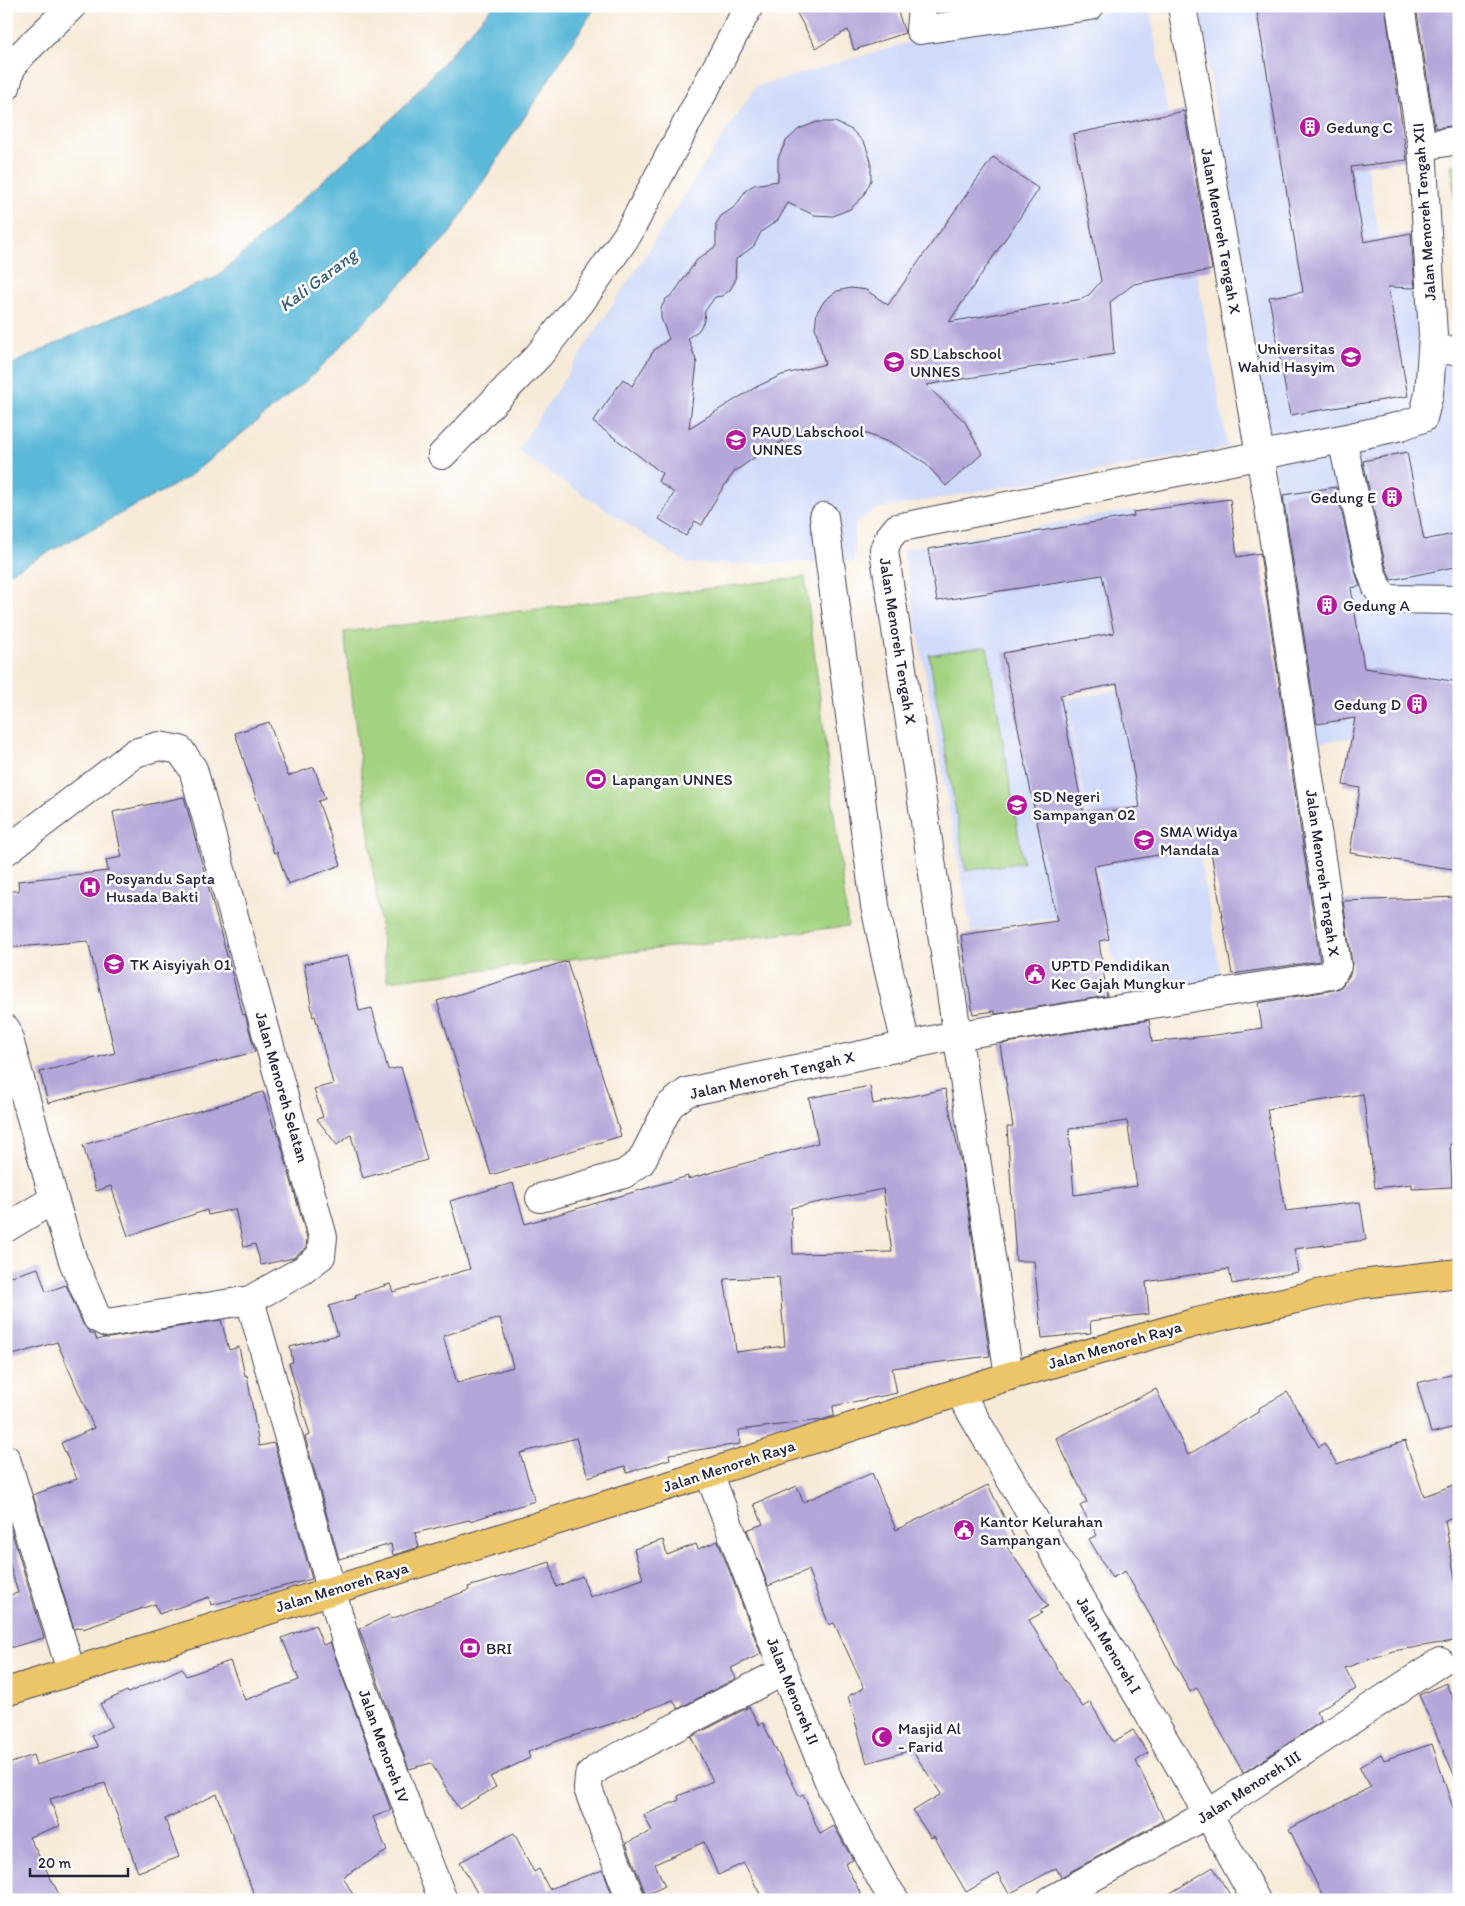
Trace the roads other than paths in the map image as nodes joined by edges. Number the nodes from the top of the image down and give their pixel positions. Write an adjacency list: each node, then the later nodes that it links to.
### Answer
1 (72, 6): 7 (street)
2 (749, 6): 13 (street)
3 (922, 6): 4 (street)
4 (1090, 6)
5 (1182, 6): 14 (street, Jalan Menoreh Tengah X)
6 (1400, 6): 9 (street, Jalan Menoreh Tengah XII)
7 (6, 87)
8 (1459, 140): 9 (street)
9 (1422, 146): 10 (street, Jalan Menoreh Tengah XII)
10 (1446, 351): 11 (street, Jalan Menoreh Tengah XII)
11 (1423, 418): 12 (street, Jalan Menoreh Tengah X)
12 (1342, 439): 14 (street, Jalan Menoreh Tengah X); 16 (street)
13 (442, 454)
14 (1260, 455): 19 (street, Jalan Menoreh Tengah X); 19 (street, Jalan Menoreh Tengah X)
15 (824, 517): 20 (street)
16 (1459, 600)
17 (6, 851): 25 (street, Jalan Menoreh Selatan)
18 (6, 1029): 22 (street)
19 (950, 1037): 20 (street, Jalan Menoreh Tengah X); 26 (street, Jalan Menoreh Tengah X)
20 (906, 1045): 21 (street, Jalan Menoreh Tengah X)
21 (540, 1198)
22 (54, 1199): 23 (street); 25 (street)
23 (6, 1228)
24 (1459, 1273): 26 (main road, Jalan Menoreh Raya)
25 (250, 1300): 30 (street)
26 (1009, 1376): 27 (main road, Jalan Menoreh Raya)
27 (959, 1392): 29 (main road, Jalan Menoreh Raya); 35 (street, Jalan Menoreh I)
28 (6, 1459): 32 (street)
29 (709, 1473): 30 (main road, Jalan Menoreh Raya); 33 (street, Jalan Menoreh II)
30 (332, 1590): 32 (main road, Jalan Menoreh Raya); 36 (street, Jalan Menoreh IV)
31 (1440, 1662): 35 (street, Jalan Menoreh III)
32 (71, 1671): 34 (main road, Jalan Menoreh Raya)
33 (784, 1671): 37 (street); 38 (street, Jalan Menoreh II)
34 (6, 1692)
35 (1208, 1814): 39 (street, Jalan Menoreh III); 40 (street, Jalan Menoreh I)
36 (443, 1900)
37 (631, 1900)
38 (895, 1900)
39 (1050, 1900)
40 (1256, 1900)

